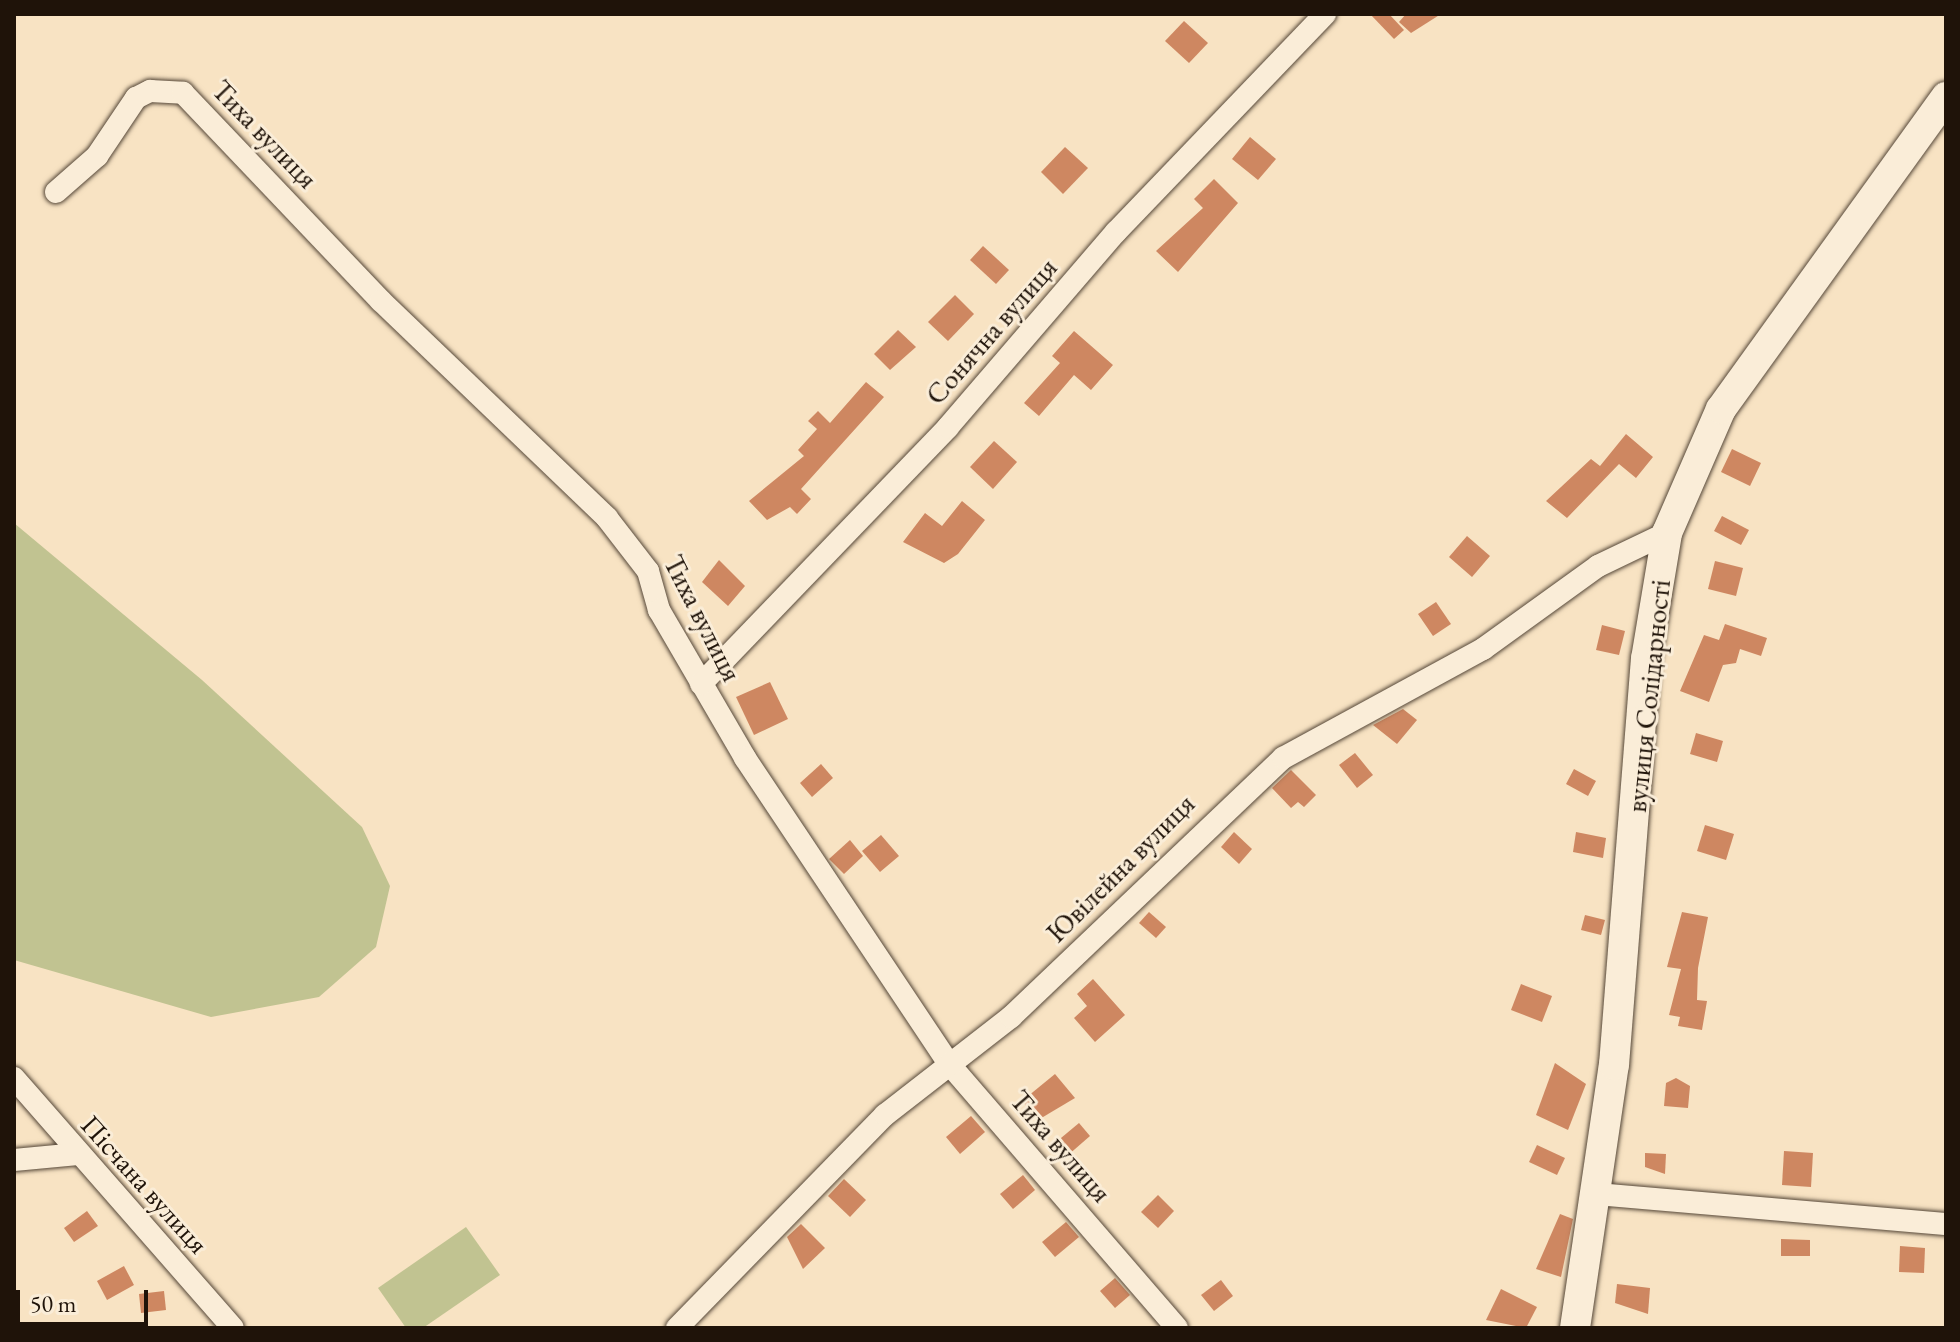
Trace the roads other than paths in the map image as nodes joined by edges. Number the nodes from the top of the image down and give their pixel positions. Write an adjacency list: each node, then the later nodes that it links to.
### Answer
1 (1325, 14): 5 (street, Сонячна вулиця)
2 (1946, 97): 4 (main road, вулиця Солідарності)
3 (56, 192): 5 (street, Тиха вулиця)
4 (1667, 533): 6 (street, Ювілейна вулиця); 12 (main road, вулиця Солідарності)
5 (701, 684): 6 (street, Тиха вулиця)
6 (950, 1065): 15 (street, Ювілейна вулиця); 16 (street, Тиха вулиця)
7 (14, 1078): 8 (street, Пісчана вулиця)
8 (78, 1154): 9 (street); 14 (street, Пісчана вулиця)
9 (42, 1158): 10 (street); 11 (street)
10 (14, 1160)
11 (14, 1173)
12 (1596, 1194): 13 (street); 17 (main road, вулиця Солідарності)
13 (1946, 1224)
14 (233, 1328)
15 (677, 1328)
16 (1177, 1328)
17 (1575, 1328)

